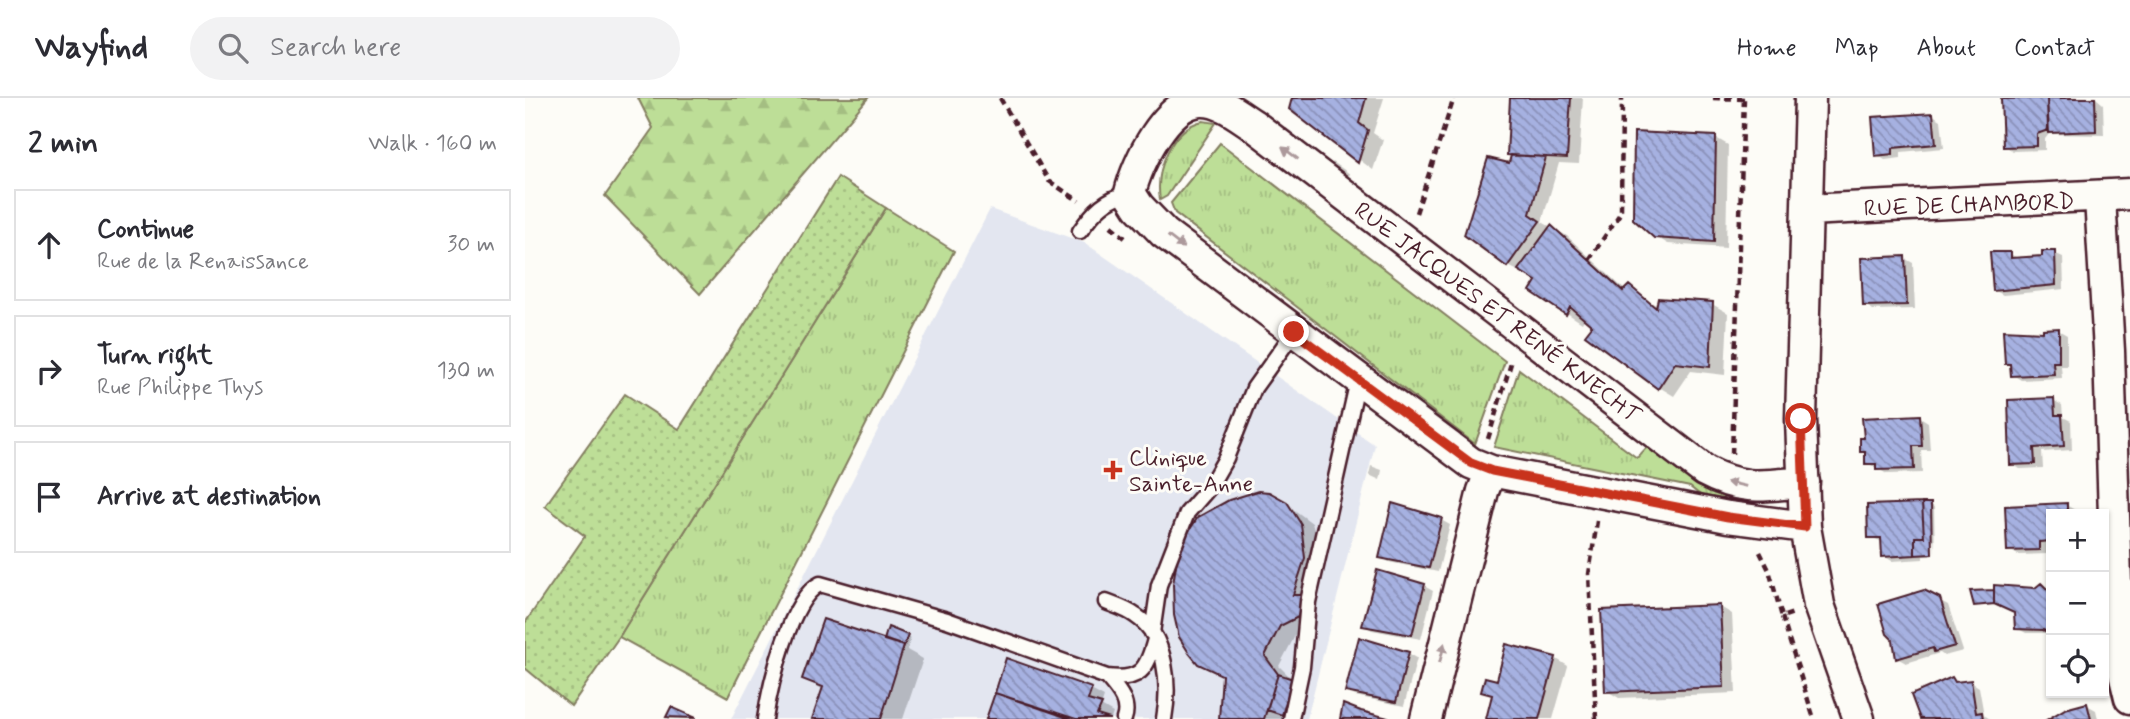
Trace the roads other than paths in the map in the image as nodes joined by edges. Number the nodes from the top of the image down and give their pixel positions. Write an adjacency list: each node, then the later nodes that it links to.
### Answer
1 (1810, 98): 7 (street)
2 (1202, 99): 3 (street, RUE JACQUES ET RENÉ KNECHT); 4 (street, RUE JACQUES ET RENÉ KNECHT)
3 (1234, 105): 13 (street, RUE JACQUES ET RENÉ KNECHT, one-way to 3)
4 (1130, 193): 8 (lane); 9 (street, one-way to 9)
5 (2130, 194): 6 (street, RUE DE CHAMBORD)
6 (2100, 198): 7 (street, RUE DE CHAMBORD); 10 (street)
7 (1807, 210): 13 (street)
8 (1080, 231)
9 (1294, 332): 11 (street); 16 (lane)
10 (2119, 350): 18 (street)
11 (1358, 380): 12 (street); 22 (lane)
12 (1486, 469): 14 (street); 23 (street, one-way to 12)
13 (1804, 482): 14 (street)
14 (1805, 527): 24 (street)
15 (1106, 602): 16 (lane)
16 (1153, 636): 17 (lane); 21 (lane)
17 (1107, 677): 19 (lane); 20 (lane)
18 (2130, 698)
19 (1129, 717)
20 (765, 719)
21 (1164, 719)
22 (1291, 719)
23 (1426, 719)
24 (1859, 719)

